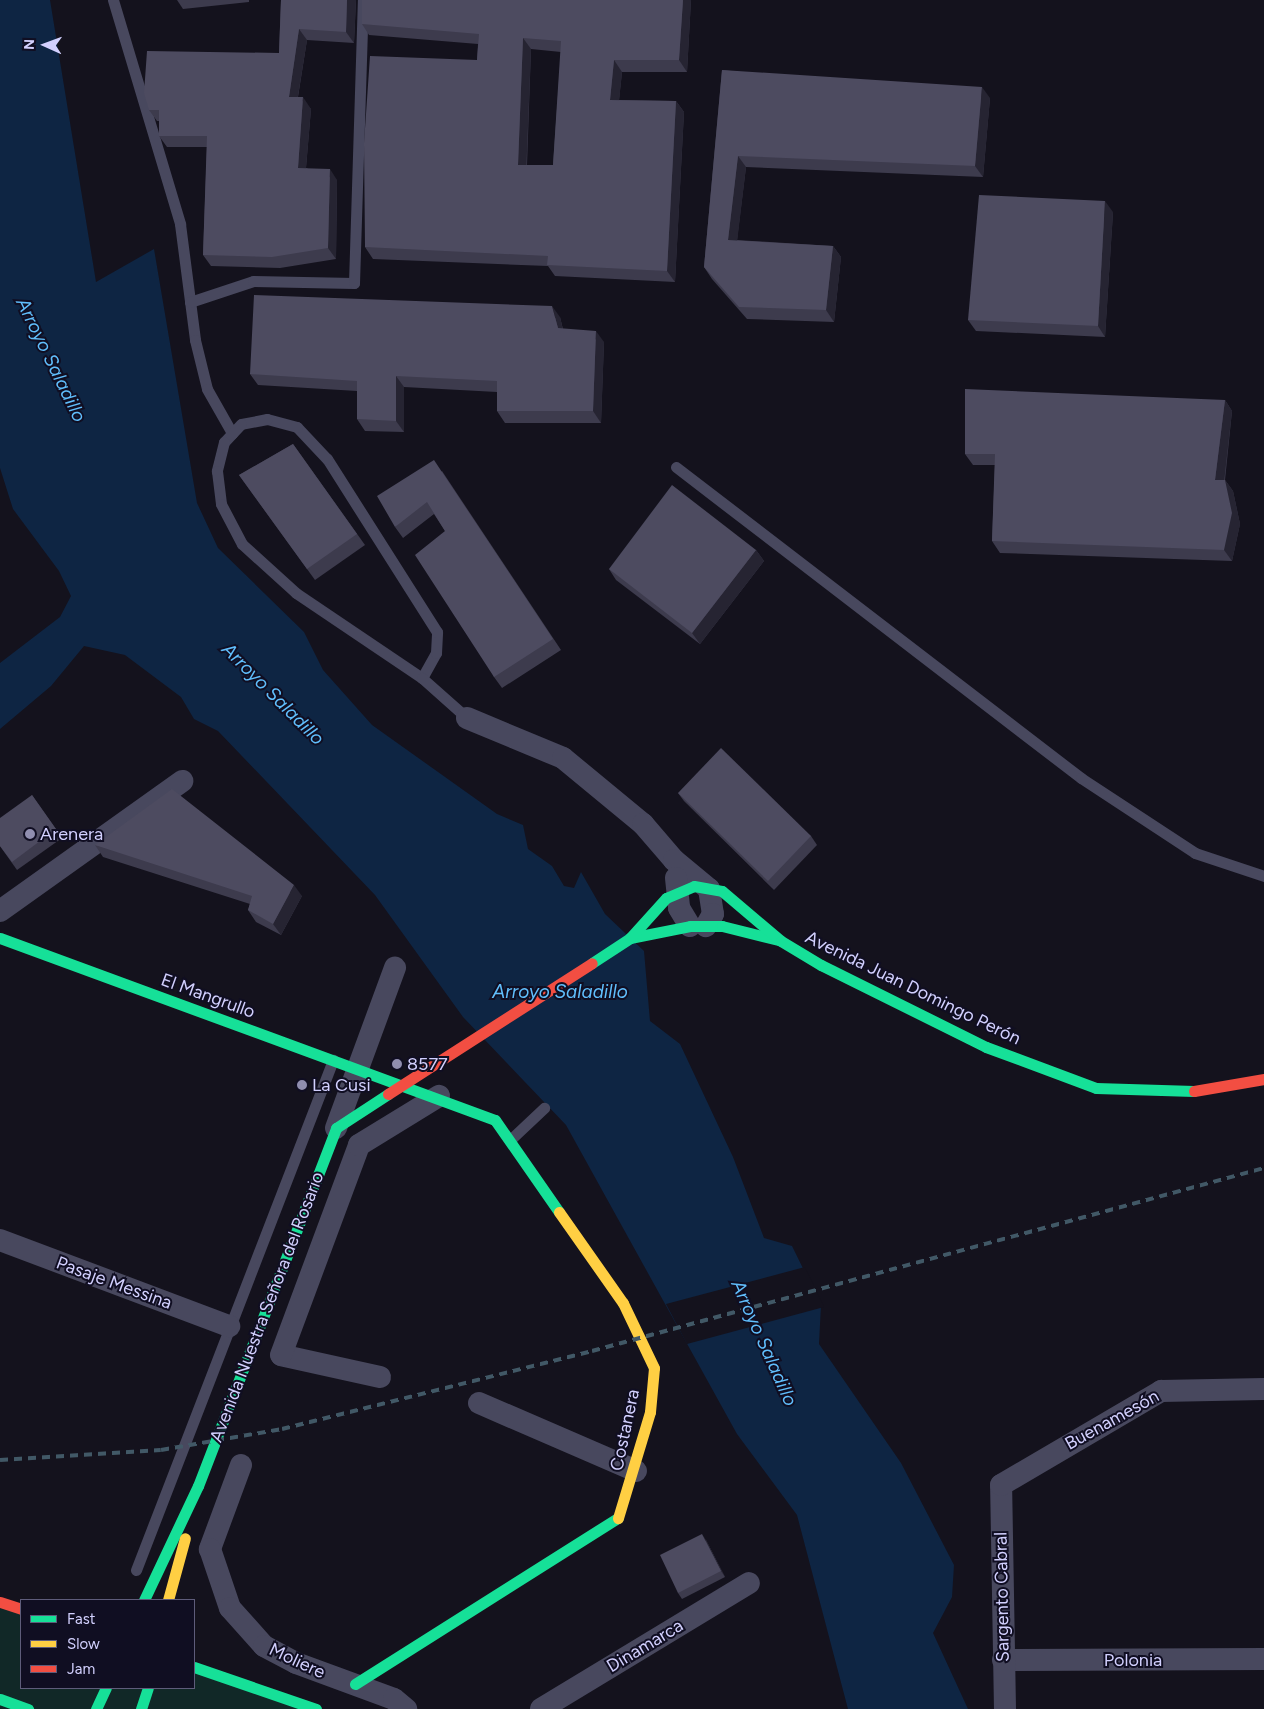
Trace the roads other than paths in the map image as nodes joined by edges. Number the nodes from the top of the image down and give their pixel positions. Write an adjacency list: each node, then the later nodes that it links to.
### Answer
1 (113, 0): 3 (lane)
2 (363, 0): 3 (lane)
3 (190, 302): 4 (lane)
4 (232, 434): 6 (lane); 6 (lane)
5 (676, 467): 10 (lane)
6 (422, 678): 7 (lane)
7 (467, 718): 9 (street)
8 (182, 781): 13 (street)
9 (674, 860): 11 (street); 12 (street)
10 (1264, 876)
11 (709, 889): 12 (main road, Avenida Juan Domingo Perón); 14 (street); 17 (main road, Avenida Juan Domingo Perón)
12 (677, 894): 14 (street); 16 (main road, Avenida Juan Domingo Perón)
13 (0, 911)
14 (698, 926): 16 (main road, Avenida Juan Domingo Perón); 17 (main road, Avenida Juan Domingo Perón)
15 (0, 938): 19 (main road, El Mangrullo)
16 (630, 938): 22 (main road)
17 (781, 941): 21 (main road, Avenida Juan Domingo Perón)
18 (395, 968): 20 (street, Avenida Nuestra Señora del Rosario)
19 (333, 1060): 20 (main road, El Mangrullo); 28 (lane)
20 (358, 1069): 22 (main road, El Mangrullo); 25 (street, Avenida Nuestra Señora del Rosario)
21 (1264, 1079)
22 (405, 1085): 23 (main road, Costanera); 25 (main road)
23 (439, 1096): 26 (main road, Costanera); 29 (street)
24 (544, 1108): 26 (lane)
25 (336, 1128): 34 (main road, Avenida Nuestra Señora del Rosario)
26 (510, 1140): 33 (main road, Costanera)
27 (0, 1240): 28 (street, Pasaje Messina)
28 (229, 1326): 36 (lane)
29 (380, 1376)
30 (1264, 1389): 35 (street, Buenamesón)
31 (479, 1403): 33 (street)
32 (240, 1465): 45 (street, Moliere)
33 (636, 1471): 45 (main road, Costanera)
34 (198, 1486): 38 (main road, Avenida Nuestra Señora del Rosario); 39 (main road, Avenida Nuestra Señora del Rosario)
35 (1000, 1486): 43 (street, Sargento Cabral)
36 (136, 1570)
37 (749, 1584): 54 (street, Dinamarca)
38 (144, 1599)
39 (168, 1599)
40 (0, 1602): 41 (main road)
41 (20, 1609)
42 (1264, 1659): 43 (street, Polonia)
43 (1003, 1660): 55 (street, Sargento Cabral)
44 (195, 1667): 52 (main road)
45 (355, 1684): 53 (street, Moliere)
46 (106, 1689): 50 (main road)
47 (148, 1689): 51 (main road)
48 (0, 1700): 49 (main road)
49 (28, 1709)
50 (96, 1709)
51 (141, 1709)
52 (316, 1709)
53 (406, 1709)
54 (541, 1709)
55 (1005, 1709)

